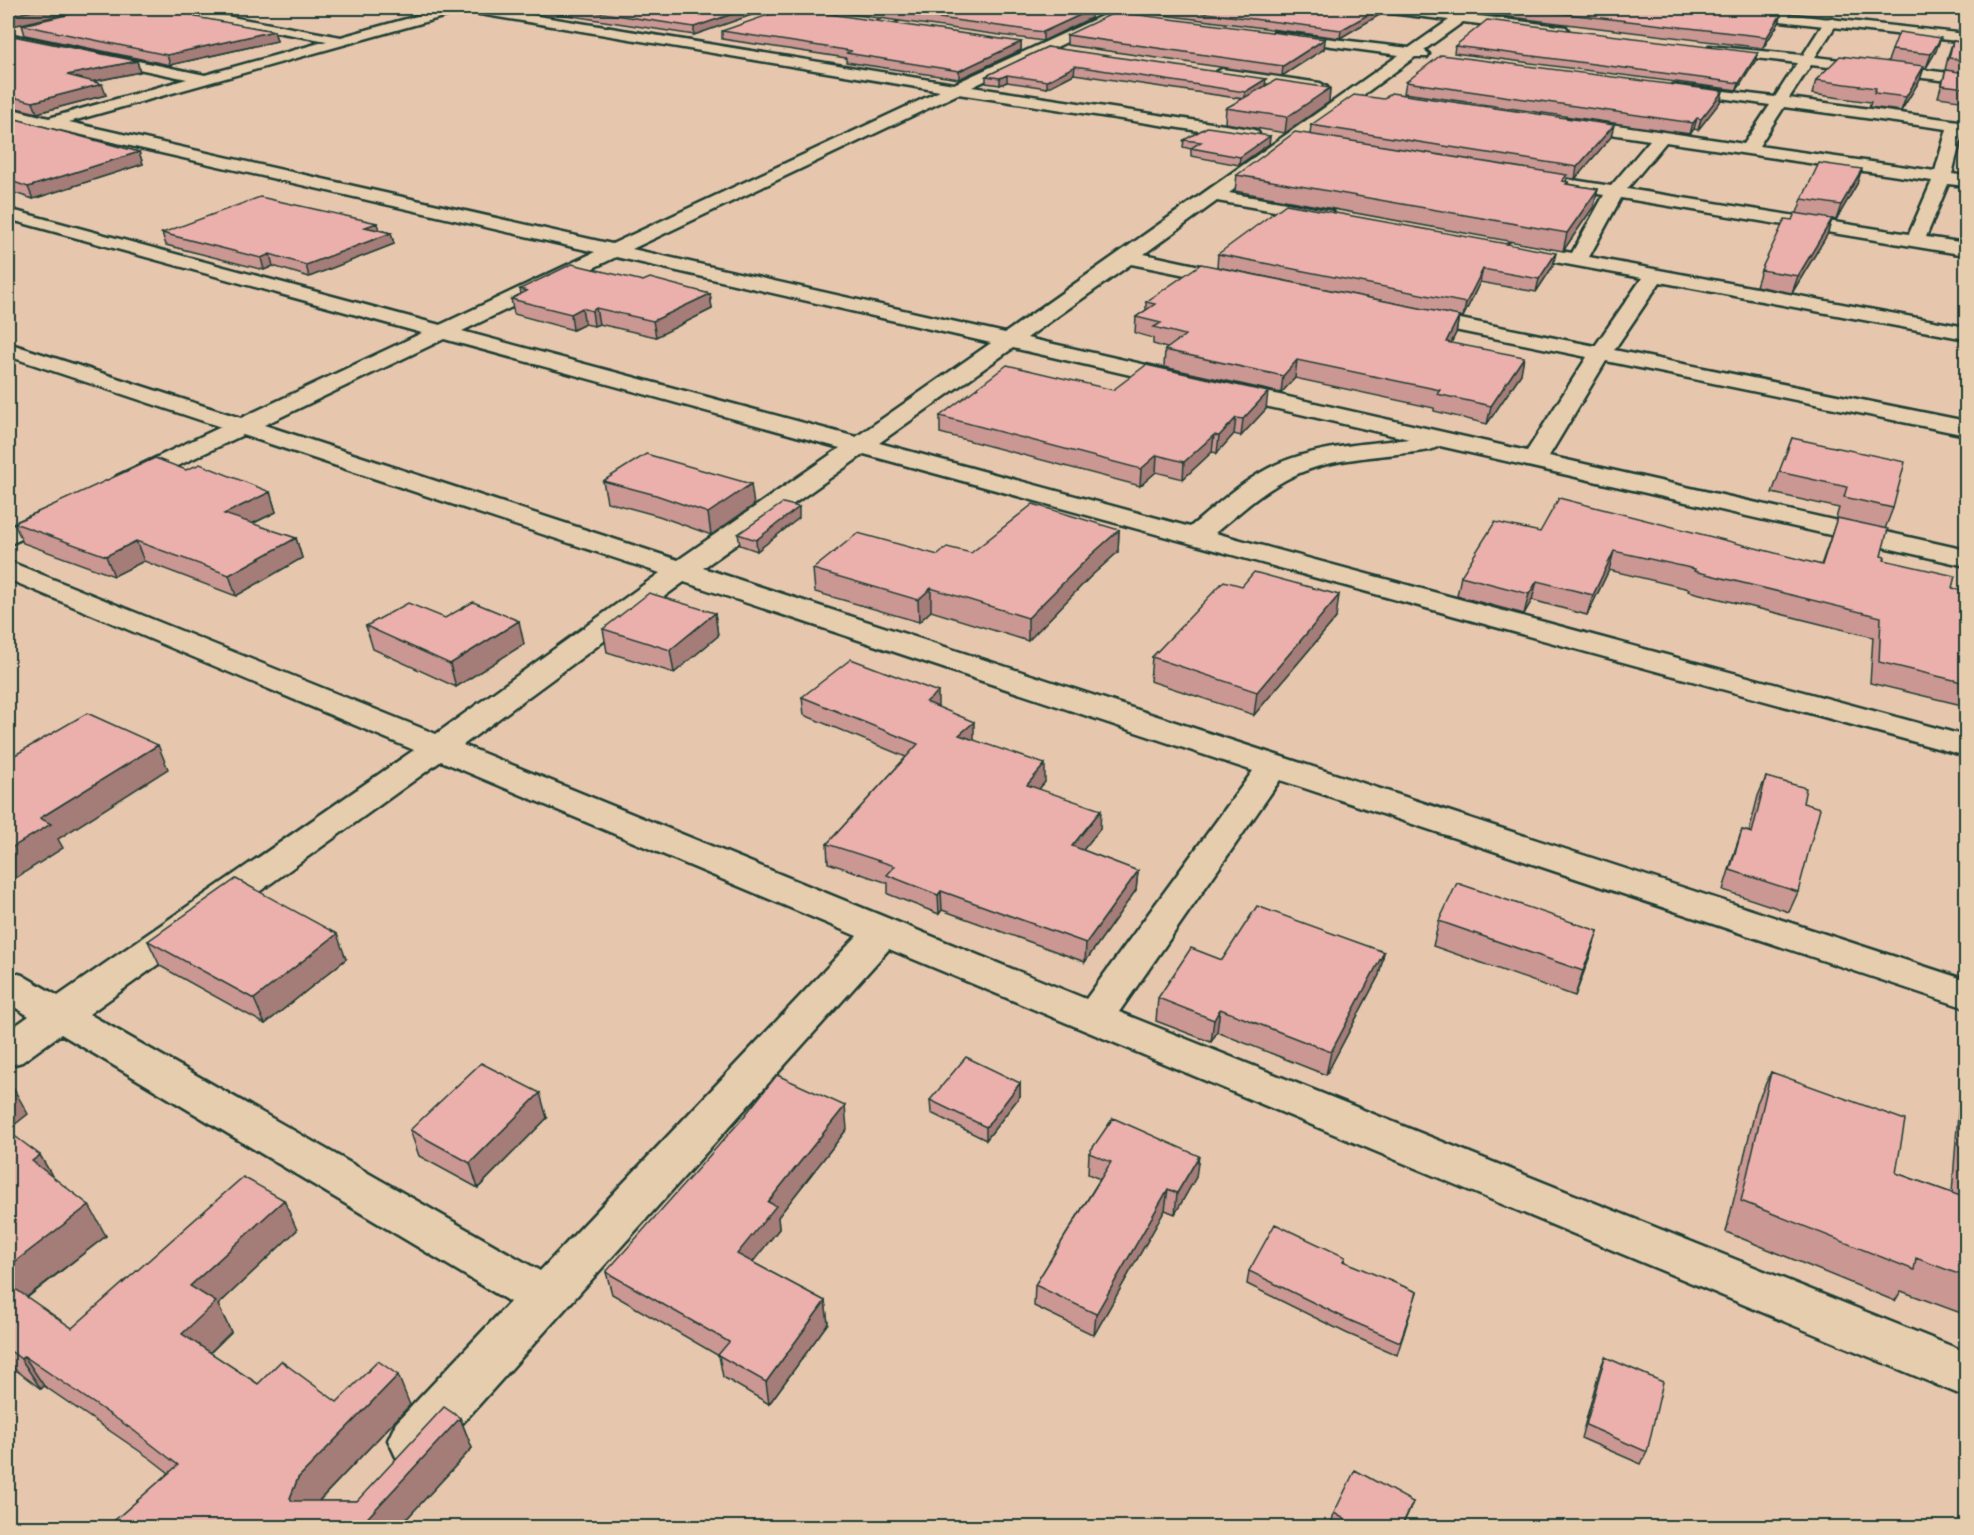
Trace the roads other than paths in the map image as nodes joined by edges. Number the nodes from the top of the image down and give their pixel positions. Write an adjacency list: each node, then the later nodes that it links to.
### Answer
1 (163, 8): 26 (street)
2 (458, 8): 26 (street)
3 (468, 8): 27 (street)
4 (919, 8): 18 (street)
5 (1381, 8): 14 (street)
6 (1474, 8): 14 (street)
7 (1700, 8): 16 (street)
8 (1742, 8): 22 (street)
9 (1922, 8): 10 (street)
10 (1966, 8)
11 (1081, 10): 13 (street)
12 (775, 12): 15 (street)
13 (1125, 13): 29 (street)
14 (1461, 17): 19 (street); 32 (street)
15 (845, 18)
16 (1831, 22): 25 (street); 34 (street)
17 (29, 28): 21 (street)
18 (915, 28)
19 (1576, 29)
20 (1260, 32): 32 (street)
21 (8, 33)
22 (1966, 33)
23 (710, 37): 27 (street)
24 (8, 38): 36 (street)
25 (1966, 38)
26 (343, 40): 36 (street)
27 (688, 44): 39 (street)
28 (1021, 44): 29 (street)
29 (1045, 47): 31 (street); 39 (street)
30 (1700, 47): 34 (street)
31 (1068, 51)
32 (1413, 52): 33 (street); 40 (street)
33 (1435, 56)
34 (1806, 60): 37 (street); 41 (street)
35 (1206, 70): 40 (street)
36 (206, 79): 44 (street)
37 (1966, 79)
38 (1661, 86): 41 (street)
39 (956, 89): 47 (street); 59 (street)
40 (1366, 94): 47 (street)
41 (1778, 102): 45 (street); 48 (street)
42 (1551, 120): 46 (street)
43 (13, 122): 44 (street)
44 (51, 122): 59 (street)
45 (1961, 126): 49 (street)
46 (1662, 136): 48 (street); 52 (street)
47 (1302, 142): 53 (street)
48 (1749, 149): 49 (street)
49 (1942, 178): 51 (street); 56 (street)
50 (1536, 180): 52 (street)
51 (1966, 181)
52 (1615, 192): 56 (street); 61 (street)
53 (1212, 195): 55 (street); 60 (street)
54 (8, 214): 65 (street)
55 (1342, 218)
56 (1915, 241): 58 (street)
57 (1496, 246): 61 (street)
58 (1966, 249)
59 (610, 250): 65 (street); 67 (street)
60 (1128, 257): 63 (street); 67 (street)
61 (1578, 260): 62 (street)
62 (1654, 276): 66 (street); 69 (street)
63 (1255, 283)
64 (1393, 311): 69 (street)
65 (439, 331): 70 (street); 73 (street)
66 (1966, 333)
67 (1008, 339): 72 (street); 73 (street)
68 (8, 349): 70 (street)
69 (1600, 354): 71 (street); 74 (street)
70 (239, 427): 75 (street); 81 (street)
71 (1966, 428)
72 (1448, 440): 74 (street); 77 (street)
73 (858, 444): 77 (street); 81 (street)
74 (1534, 460): 79 (street)
75 (112, 487)
76 (70, 507): 78 (street)
77 (1195, 536): 82 (street)
78 (8, 537)
79 (1966, 558)
80 (8, 569): 83 (street)
81 (681, 571): 83 (street); 84 (street)
82 (1966, 746)
83 (440, 747): 85 (street); 88 (street)
84 (1273, 766): 87 (street); 89 (street)
85 (882, 932): 89 (street); 91 (street)
86 (8, 985): 88 (street)
87 (1966, 994)
88 (59, 1015): 90 (street); 91 (street)
89 (1094, 1018): 92 (street)
90 (8, 1051)
91 (545, 1298): 93 (street)
92 (1966, 1375)
93 (388, 1468)

